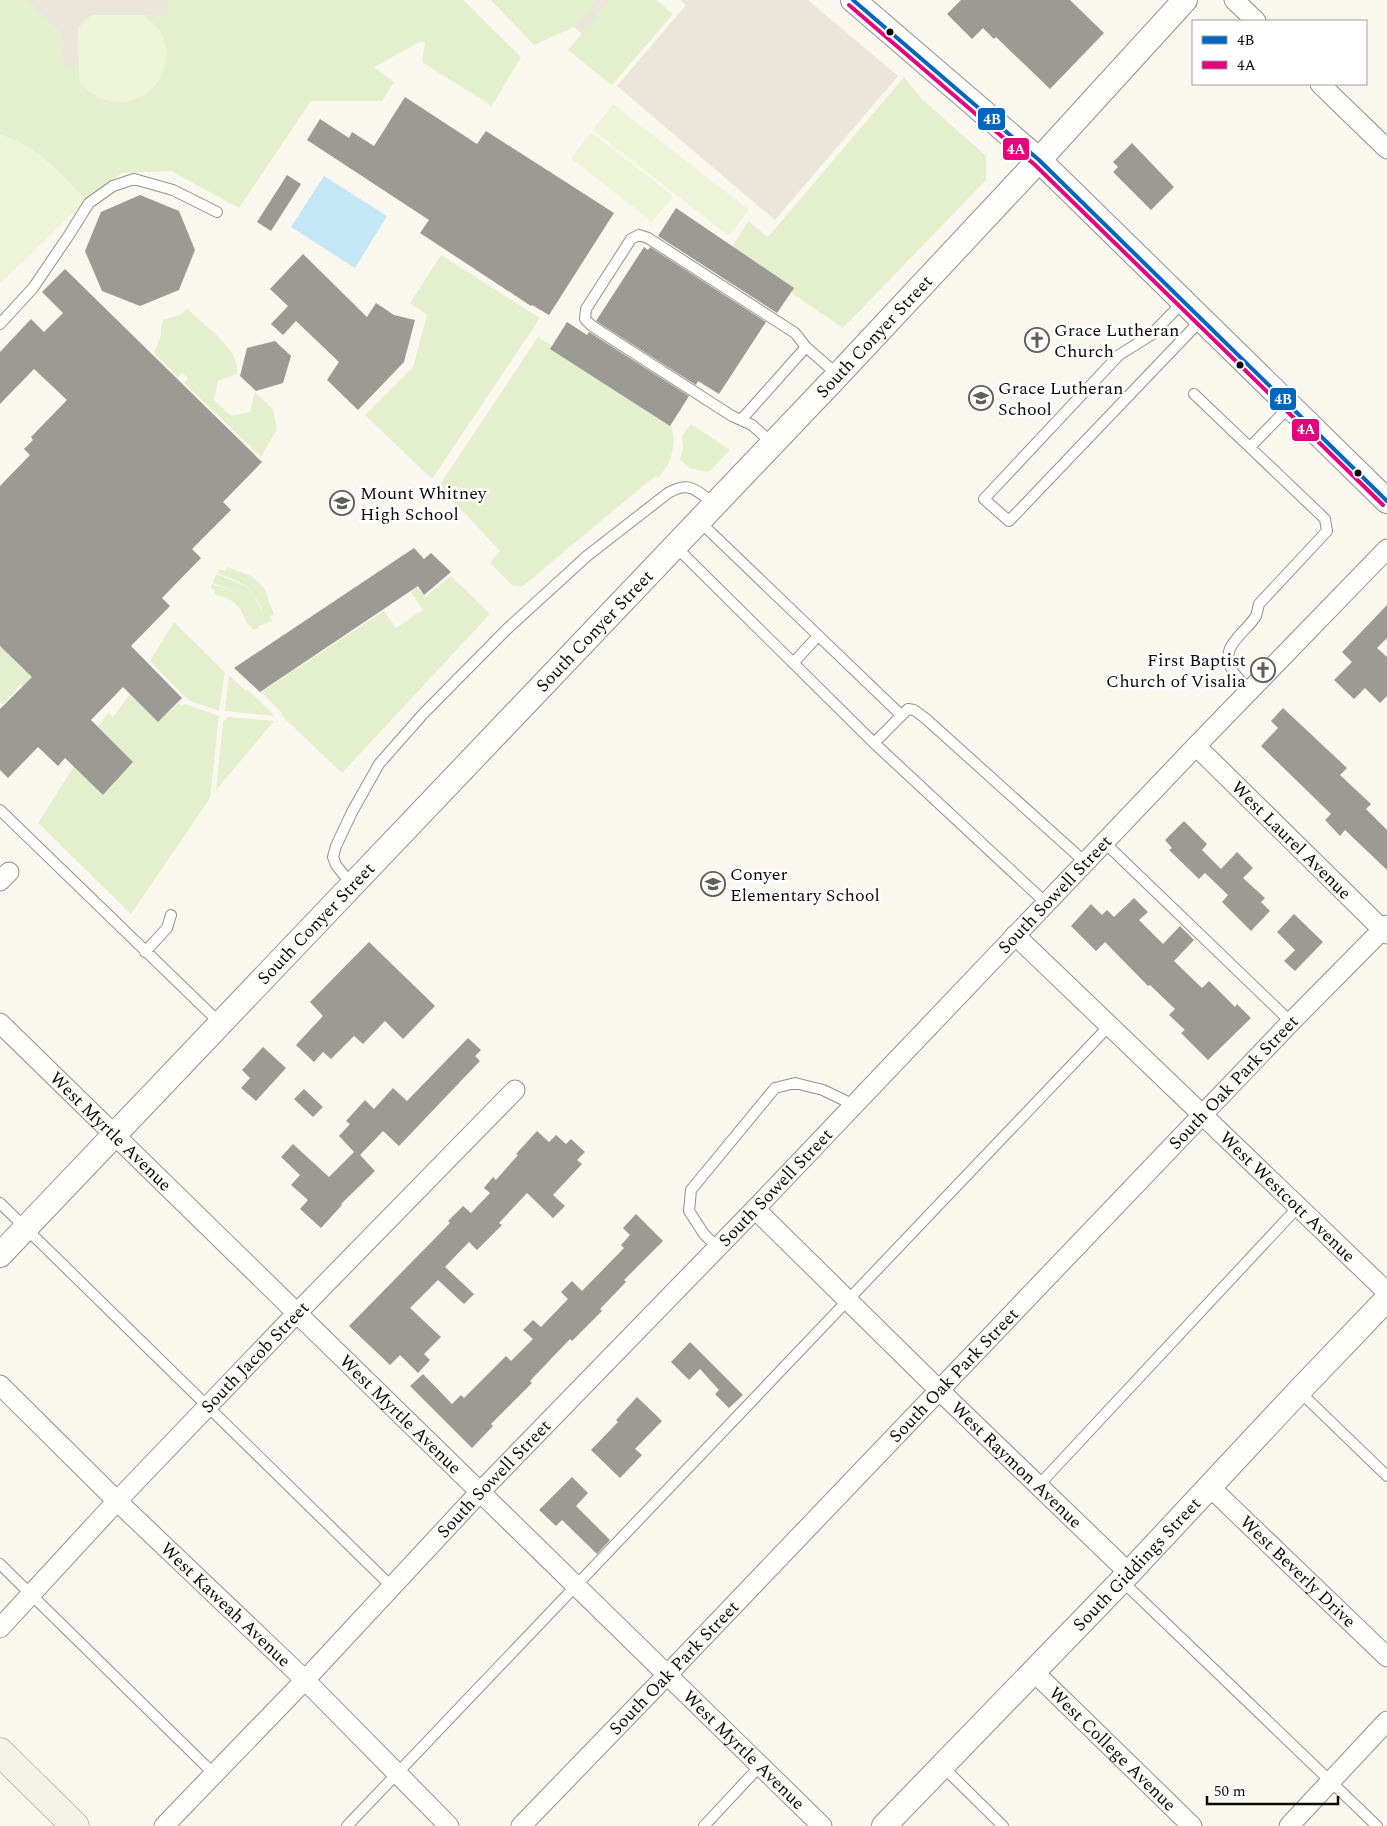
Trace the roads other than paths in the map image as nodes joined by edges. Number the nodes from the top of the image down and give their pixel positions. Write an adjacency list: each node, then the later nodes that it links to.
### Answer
1 (853, 0): 7 (street)
2 (1185, 0): 7 (street, South Conyer Street)
3 (1234, 0): 4 (street)
4 (1255, 20)
5 (1321, 85): 6 (street)
6 (1387, 149)
7 (1039, 160): 9 (street); 13 (street, South Conyer Street)
8 (217, 212): 11 (lane)
9 (1184, 302): 10 (street); 10 (lane)
10 (1202, 319): 15 (street)
11 (0, 324)
12 (806, 347): 13 (lane); 16 (lane); 16 (lane)
13 (838, 375): 17 (street, South Conyer Street)
14 (1194, 394): 18 (lane)
15 (1290, 406): 18 (lane); 19 (street)
16 (741, 420): 17 (lane)
17 (772, 443): 20 (street, South Conyer Street)
18 (1250, 447): 25 (lane)
19 (1387, 501)
20 (706, 512): 21 (street, South Conyer Street); 23 (lane); 32 (lane)
21 (674, 546): 24 (lane); 32 (street, South Conyer Street)
22 (1387, 549): 25 (street, South Sowell Street)
23 (818, 636): 24 (lane); 26 (lane)
24 (793, 663): 27 (lane)
25 (1250, 691): 28 (street, South Sowell Street)
26 (901, 715): 27 (lane); 31 (lane)
27 (874, 743): 33 (lane)
28 (1196, 746): 30 (street, South Sowell Street); 35 (street, West Laurel Avenue)
29 (0, 810): 37 (lane)
30 (1104, 842): 31 (street, South Sowell Street); 38 (lane)
31 (1085, 862): 33 (street, South Sowell Street)
32 (352, 885): 40 (street, South Conyer Street)
33 (1046, 903): 36 (street, South Sowell Street)
34 (171, 915): 37 (lane)
35 (1386, 929): 38 (street, South Oak Park Street)
36 (1015, 935): 41 (street, West Westcott Avenue); 43 (street, South Sowell Street)
37 (145, 952): 40 (lane)
38 (1291, 1022): 44 (street, South Oak Park Street)
39 (0, 1023): 45 (street, West Myrtle Avenue)
40 (221, 1024): 45 (street, South Conyer Street)
41 (1109, 1026): 44 (street, West Westcott Avenue); 54 (lane)
42 (515, 1090): 55 (street, South Jacob Street)
43 (854, 1105): 48 (street, South Sowell Street); 50 (lane)
44 (1202, 1116): 47 (street, West Westcott Avenue); 57 (street, South Oak Park Street)
45 (115, 1134): 49 (street, South Conyer Street); 55 (street, West Myrtle Avenue)
46 (0, 1203): 49 (lane)
47 (1298, 1207): 52 (street, West Westcott Avenue); 61 (lane)
48 (755, 1208): 50 (street, South Sowell Street); 54 (street, West Raymon Avenue)
49 (26, 1228): 51 (street, South Conyer Street); 59 (lane)
50 (717, 1247): 63 (street, South Sowell Street)
51 (0, 1256)
52 (1387, 1292)
53 (1387, 1299): 58 (street, South Giddings Street)
54 (848, 1300): 57 (street, West Raymon Avenue); 68 (lane)
55 (297, 1313): 59 (street, South Jacob Street); 63 (street, West Myrtle Avenue)
56 (0, 1385): 64 (street, West Kaweah Avenue)
57 (939, 1390): 61 (street, West Raymon Avenue); 73 (street, South Oak Park Street)
58 (1299, 1391): 60 (lane); 62 (street, South Giddings Street)
59 (208, 1407): 64 (street, South Jacob Street); 67 (lane)
60 (1387, 1476)
61 (1038, 1486): 66 (street, West Raymon Avenue)
62 (1210, 1487): 66 (street, South Giddings Street); 71 (street, West Beverly Drive)
63 (480, 1493): 67 (street, South Sowell Street); 68 (street, West Myrtle Avenue)
64 (117, 1501): 69 (street, South Jacob Street); 74 (street, West Kaweah Avenue)
65 (0, 1564): 69 (lane)
66 (1126, 1577): 72 (street, South Giddings Street); 81 (lane)
67 (392, 1587): 74 (street, South Sowell Street)
68 (576, 1587): 73 (street, West Myrtle Avenue); 79 (lane)
69 (31, 1595): 70 (street, South Jacob Street); 80 (lane)
70 (0, 1628)
71 (1387, 1657)
72 (1034, 1672): 78 (street, South Giddings Street); 91 (street, West College Avenue)
73 (667, 1675): 77 (street, West Myrtle Avenue); 86 (street, South Oak Park Street)
74 (305, 1680): 79 (street, West Kaweah Avenue); 80 (street, South Sowell Street)
75 (1387, 1721): 81 (street)
76 (0, 1752): 82 (main road)
77 (760, 1766): 87 (lane); 88 (street, West Myrtle Avenue)
78 (942, 1766): 89 (street, South Giddings Street); 90 (lane)
79 (397, 1773): 84 (lane); 85 (street, West Kaweah Avenue)
80 (214, 1774): 83 (street, South Sowell Street)
81 (1331, 1780): 92 (street); 93 (lane)
82 (75, 1826)
83 (164, 1826)
84 (347, 1826)
85 (449, 1826)
86 (521, 1826)
87 (704, 1826)
88 (822, 1826)
89 (884, 1826)
90 (1004, 1826)
91 (1192, 1826)
92 (1289, 1826)
93 (1377, 1826)

